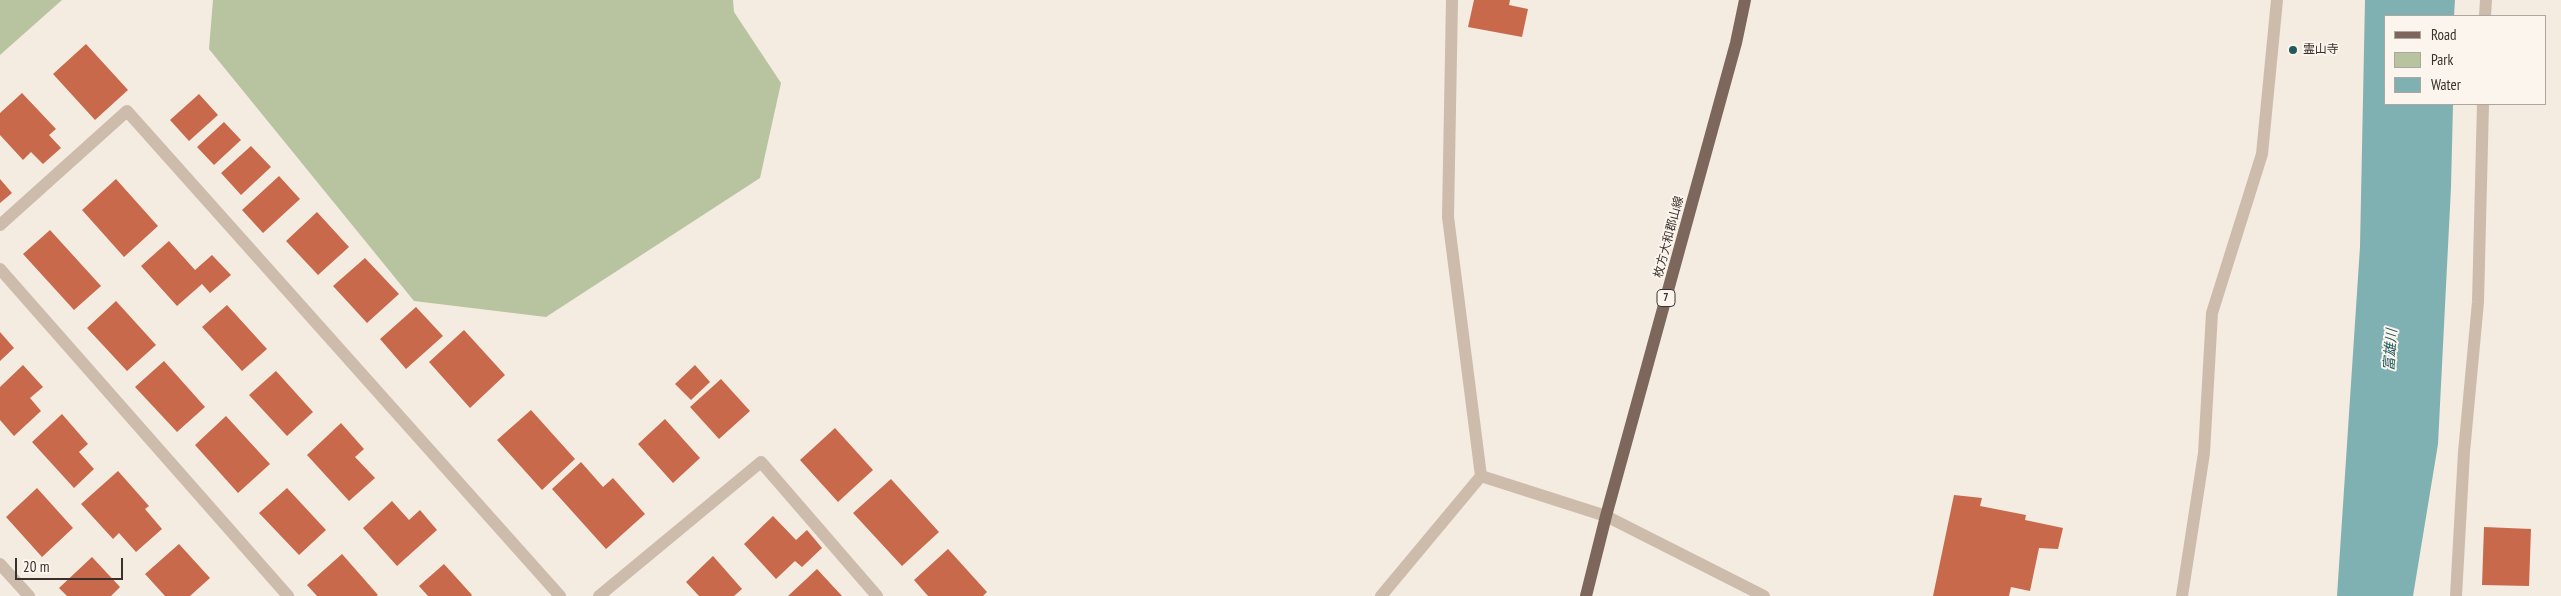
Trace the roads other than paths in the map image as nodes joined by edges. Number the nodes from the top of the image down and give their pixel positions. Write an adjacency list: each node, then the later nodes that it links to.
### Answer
1 (1452, 0): 9 (street)
2 (1745, 0): 10 (main road, 枚方大和郡山線 / 7)
3 (2277, 0): 20 (street)
4 (2486, 0): 5 (street)
5 (2486, 15)
6 (2483, 105): 21 (street)
7 (0, 225): 14 (street)
8 (0, 269): 13 (street)
9 (1481, 476): 10 (street); 17 (street)
10 (1606, 516): 18 (main road, 枚方大和郡山線 / 7); 19 (street)
11 (0, 564): 12 (street)
12 (29, 596)
13 (288, 596)
14 (560, 596)
15 (599, 596): 16 (street)
16 (877, 596)
17 (1381, 596)
18 (1586, 596)
19 (1764, 596)
20 (2182, 596)
21 (2456, 596)

